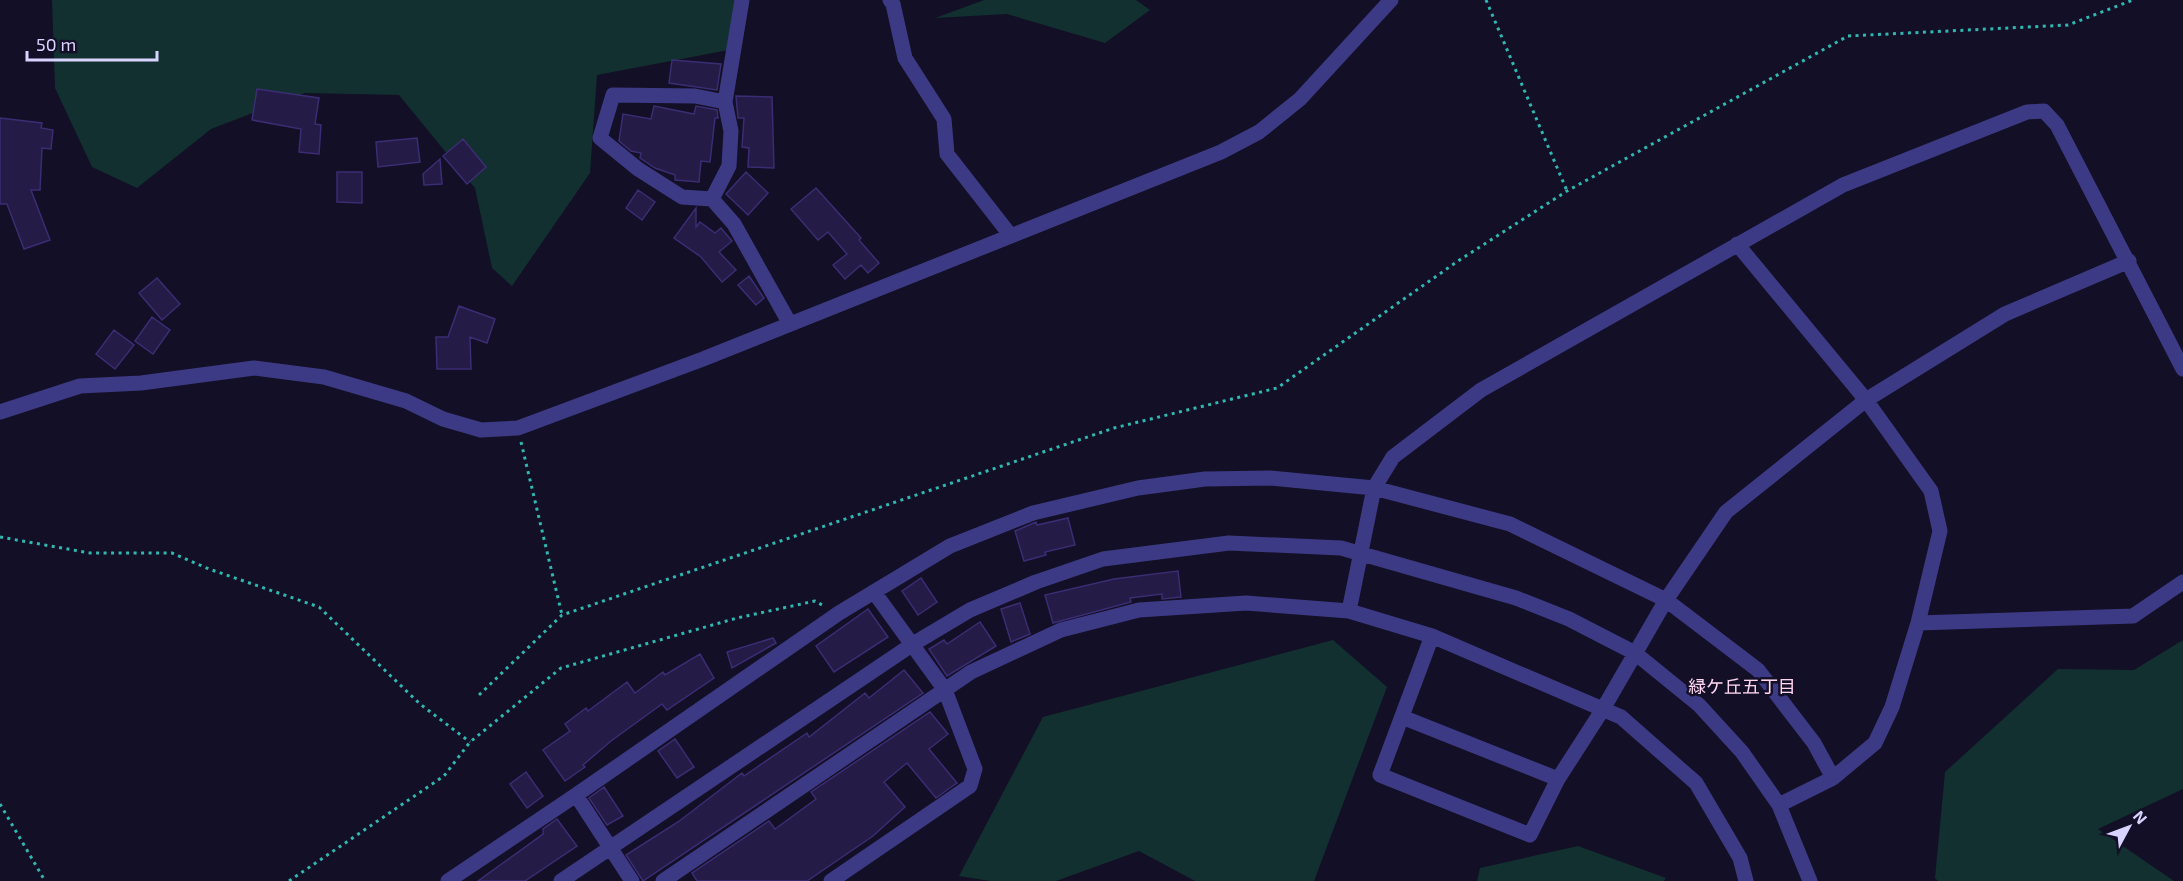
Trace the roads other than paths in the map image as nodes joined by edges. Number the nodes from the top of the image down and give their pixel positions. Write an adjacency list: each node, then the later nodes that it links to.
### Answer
1 (742, 0): 4 (street)
2 (890, 0): 6 (street)
3 (1391, 0): 6 (street)
4 (725, 102): 5 (street); 5 (street)
5 (712, 199): 9 (street)
6 (1011, 236): 9 (street)
7 (1737, 244): 8 (street); 11 (street); 13 (street)
8 (2129, 261): 10 (street); 11 (street)
9 (790, 324): 12 (street)
10 (2183, 369)
11 (1866, 400): 17 (street); 19 (street)
12 (0, 412)
13 (1374, 488): 14 (street); 16 (street); 17 (street)
14 (1361, 553): 18 (street); 21 (street); 22 (street)
15 (2183, 582): 19 (street)
16 (874, 592): 21 (street); 28 (street)
17 (1666, 600): 22 (street); 26 (street)
18 (1349, 611): 20 (street); 23 (street)
19 (1918, 623): 26 (street)
20 (1432, 636): 24 (street); 25 (street)
21 (913, 644): 23 (street); 30 (street)
22 (1635, 653): 24 (street); 29 (street)
23 (945, 690): 34 (street); 35 (street)
24 (1603, 709): 27 (street); 36 (street)
25 (1402, 717): 27 (street); 27 (street)
26 (1833, 778): 29 (street)
27 (1558, 779)
28 (576, 795): 30 (street); 31 (street)
29 (1779, 805): 37 (street)
30 (610, 849): 32 (street); 33 (street)
31 (448, 881)
32 (561, 881)
33 (632, 881)
34 (663, 881)
35 (831, 881)
36 (1746, 881)
37 (1810, 881)

